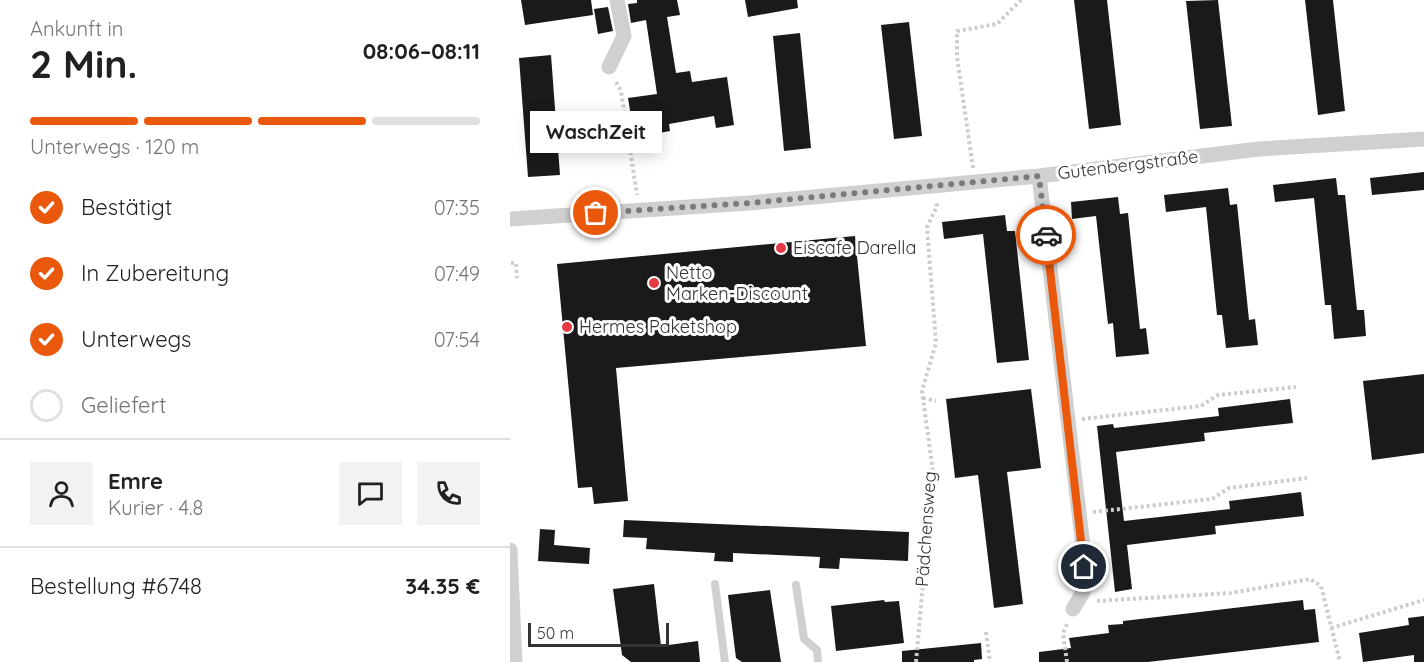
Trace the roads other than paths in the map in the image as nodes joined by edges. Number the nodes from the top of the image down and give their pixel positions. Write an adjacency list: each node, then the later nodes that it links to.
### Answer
1 (617, 0): 2 (street)
2 (609, 68)
3 (1424, 139): 4 (street, Gutenbergstraße)
4 (1039, 176): 5 (street, Gutenbergstraße); 9 (street)
5 (510, 219)
6 (510, 550): 10 (street)
7 (715, 584): 11 (lane)
8 (796, 585): 12 (lane)
9 (1076, 606)
10 (515, 662)
11 (725, 662)
12 (818, 662)

